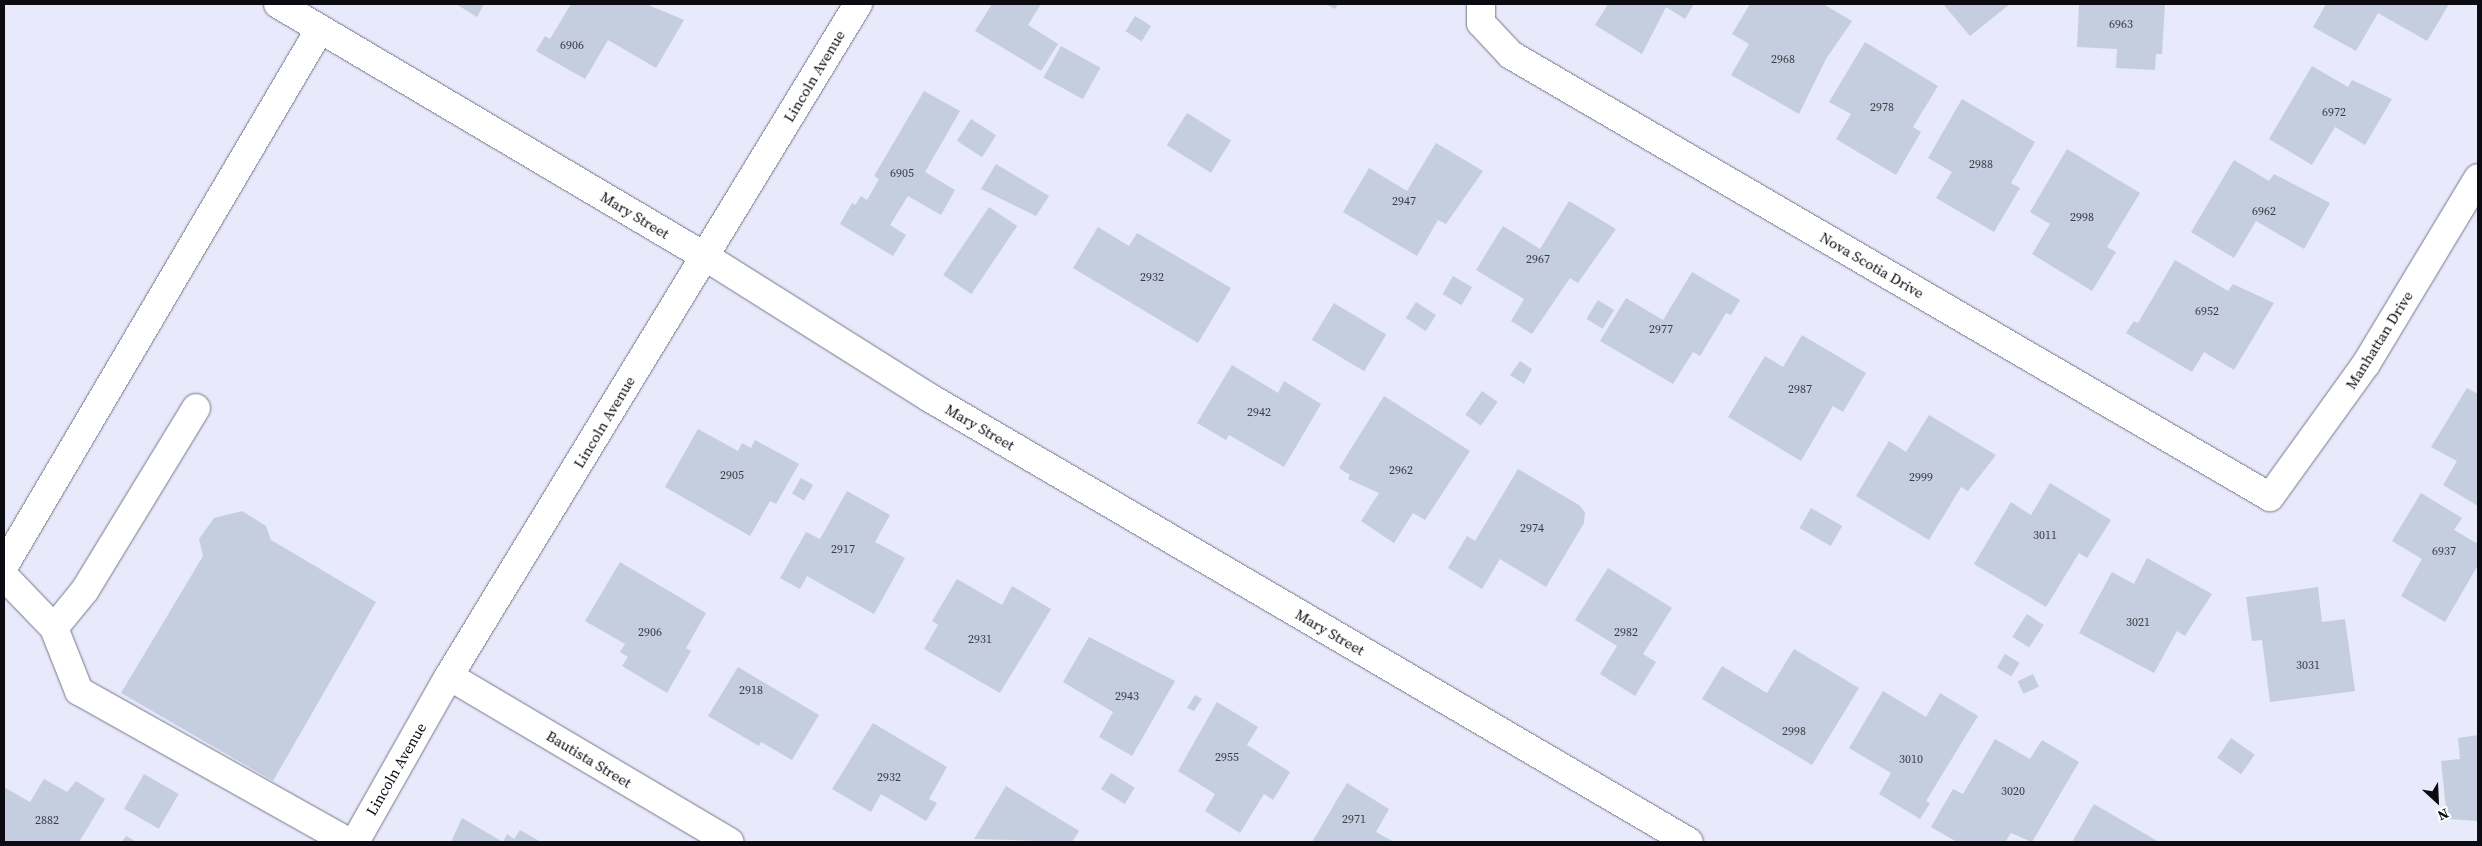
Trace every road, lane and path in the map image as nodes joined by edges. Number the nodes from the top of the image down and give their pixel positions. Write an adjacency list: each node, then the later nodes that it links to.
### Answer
1 (278, 4): 4 (street, Mary Street)
2 (858, 4): 6 (street, Lincoln Avenue)
3 (1481, 13): 8 (street, Nova Scotia Drive)
4 (320, 29): 6 (street, Mary Street); 9 (street)
5 (2478, 178): 8 (street, Manhattan Drive)
6 (706, 257): 12 (street, Lincoln Avenue); 16 (street, Mary Street)
7 (196, 408): 11 (street)
8 (2270, 497)
9 (4, 566)
10 (4, 576): 11 (street)
11 (54, 628): 13 (street)
12 (449, 676): 14 (street, Lincoln Avenue); 15 (street, Bautista Street)
13 (348, 842)
14 (355, 842)
15 (730, 842)
16 (1689, 842)

